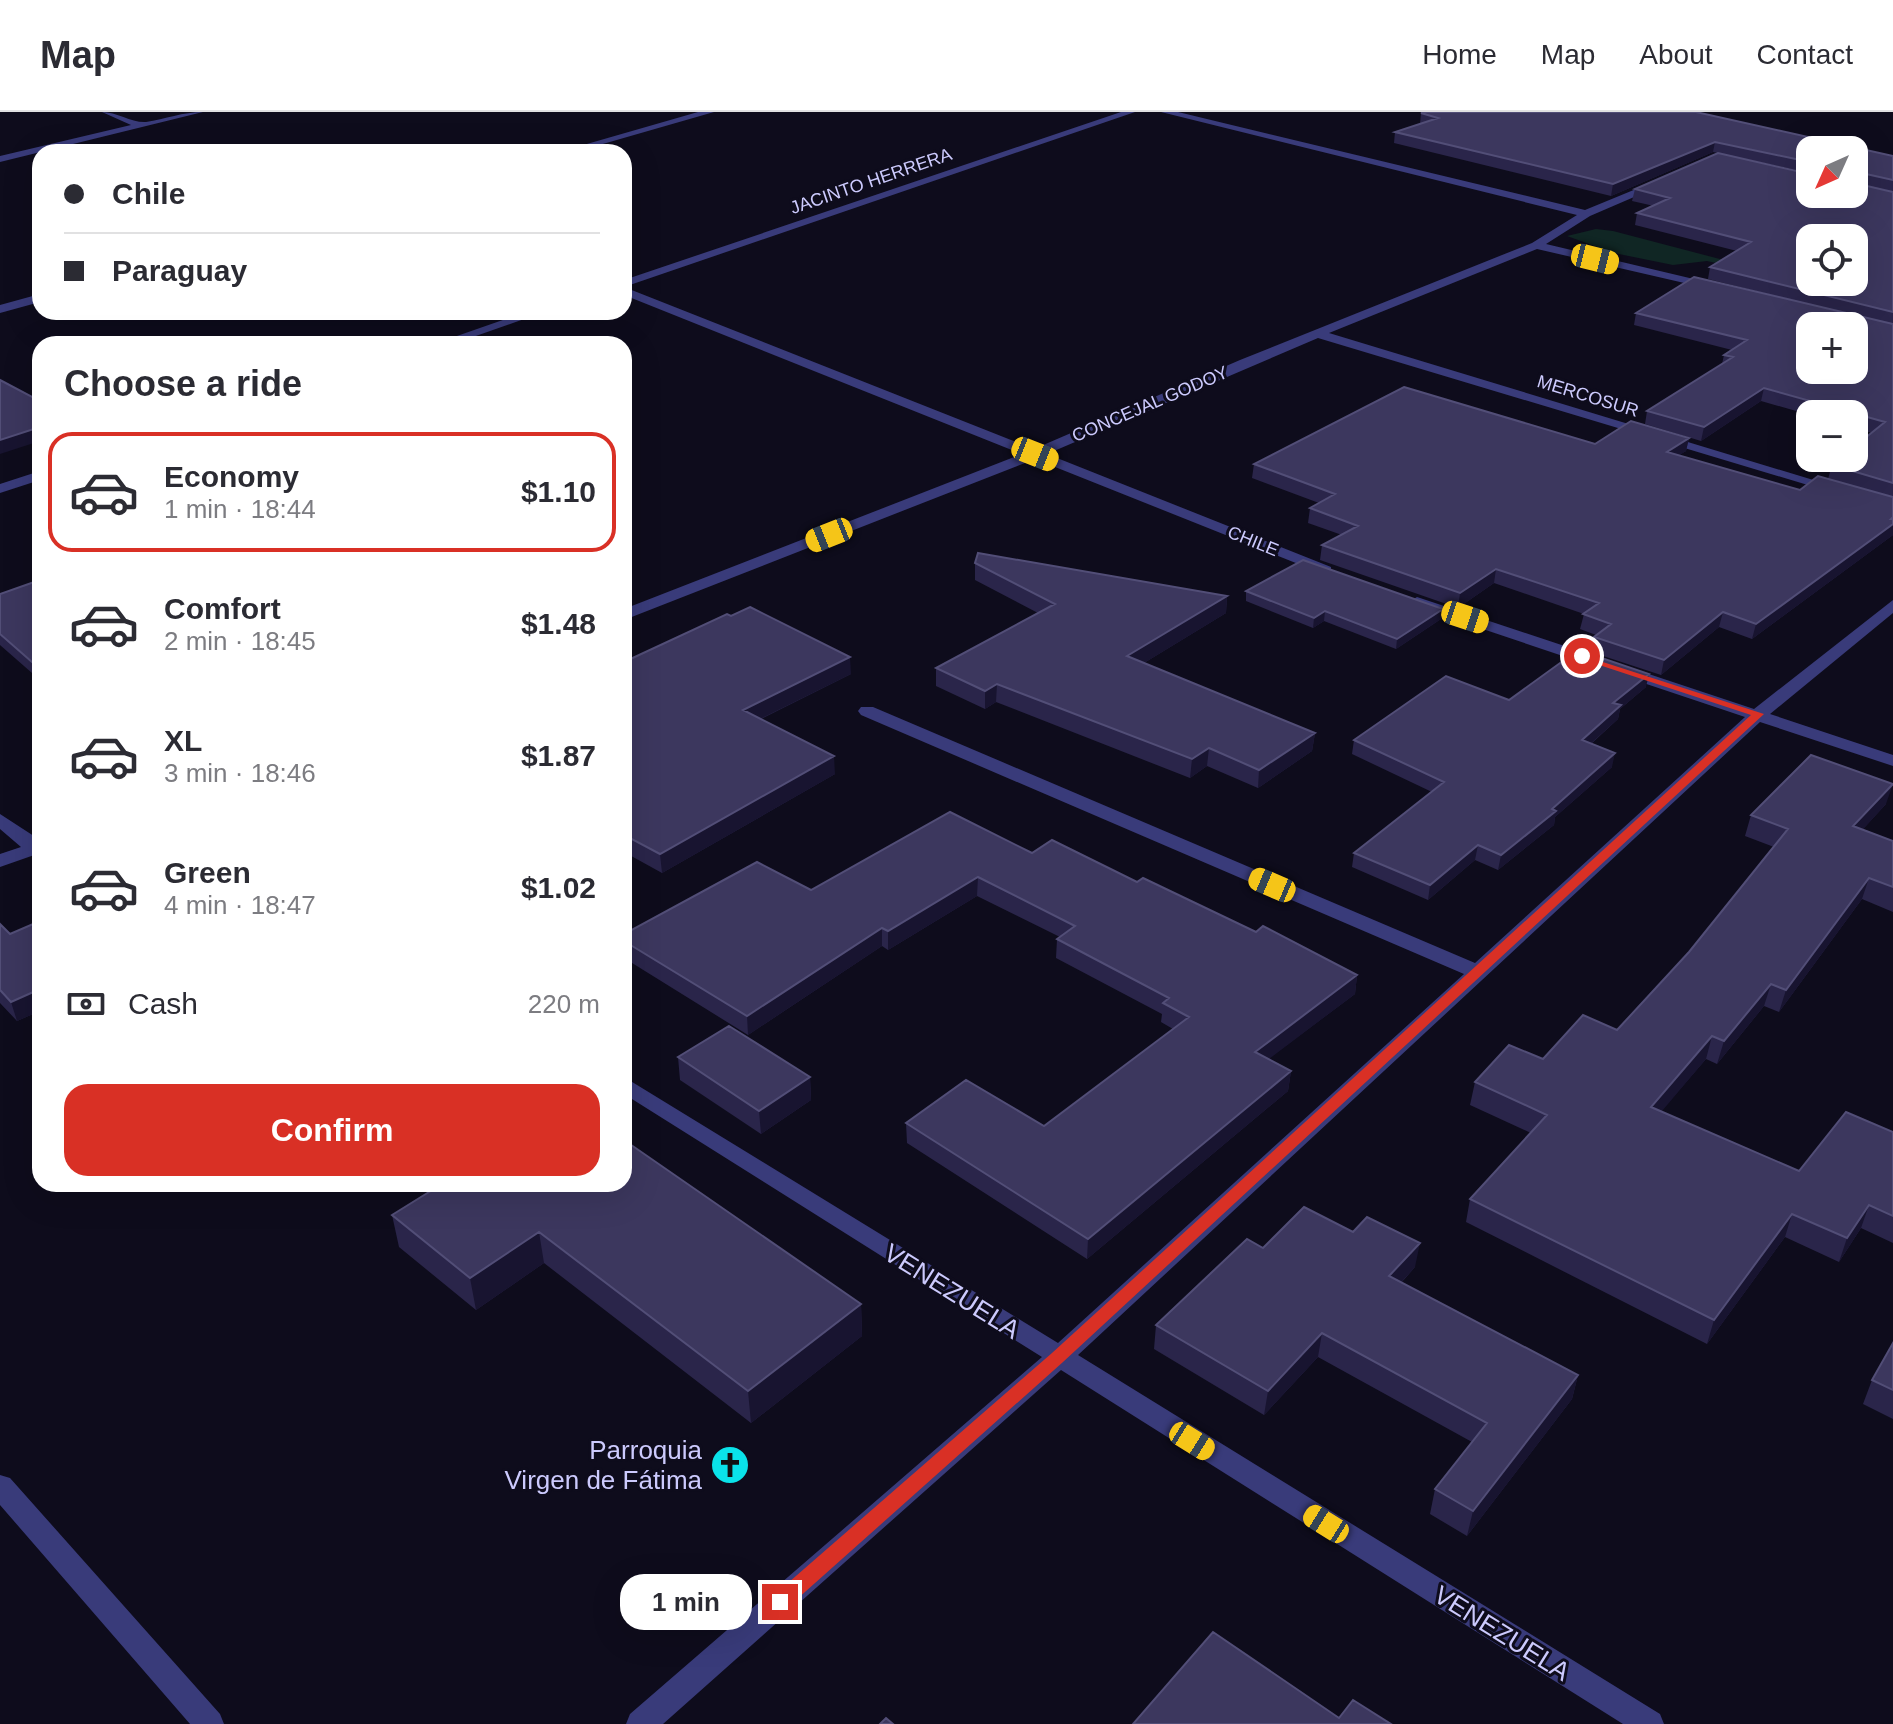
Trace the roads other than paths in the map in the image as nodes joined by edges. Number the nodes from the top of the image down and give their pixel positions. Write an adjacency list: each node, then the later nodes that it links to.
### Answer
1 (107, 112): 6 (street)
2 (198, 112): 6 (street)
3 (709, 112): 8 (street)
4 (1130, 112): 14 (street, JACINTO HERRERA)
5 (1166, 112): 12 (street)
6 (140, 125): 7 (street)
7 (62, 144)
8 (593, 144)
9 (32, 151): 10 (street)
10 (0, 159)
11 (1671, 177): 12 (street, CONCEJAL GODOY)
12 (1586, 214): 13 (street, CONCEJAL GODOY)
13 (1536, 245): 15 (street); 20 (street, CONCEJAL GODOY)
14 (632, 281)
15 (1722, 289)
16 (632, 294): 22 (street, CHILE)
17 (32, 300): 18 (street)
18 (0, 309)
19 (514, 320): 21 (street)
20 (1318, 334): 22 (street, CONCEJAL GODOY); 25 (street, MERCOSUR)
21 (464, 336)
22 (1035, 454): 26 (street, CHILE); 29 (street, CONCEJAL GODOY)
23 (32, 478): 24 (street)
24 (0, 489)
25 (1848, 492)
26 (1347, 579)
27 (1406, 598): 31 (street)
28 (1893, 605): 31 (street)
29 (632, 612)
30 (867, 711): 37 (street)
31 (1759, 714): 32 (street); 37 (street)
32 (1893, 761)
33 (0, 820): 34 (street)
34 (32, 843)
35 (32, 849): 36 (street)
36 (0, 861)
37 (1475, 971): 39 (street)
38 (632, 1089): 39 (street, VENEZUELA)
39 (1058, 1358): 42 (street); 43 (street, VENEZUELA)
40 (0, 1486): 41 (street)
41 (209, 1724)
42 (641, 1724)
43 (1649, 1724)

